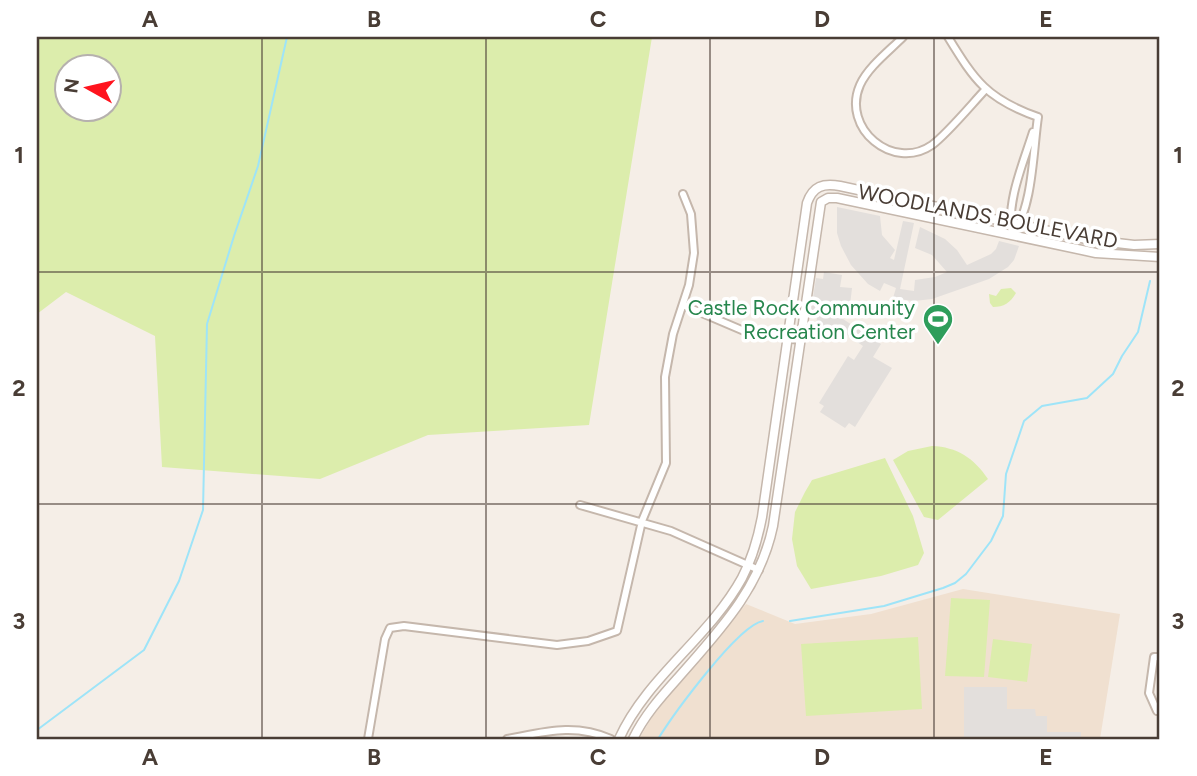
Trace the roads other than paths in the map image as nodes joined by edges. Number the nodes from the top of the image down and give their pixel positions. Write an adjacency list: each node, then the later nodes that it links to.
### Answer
1 (903, 37): 3 (street)
2 (948, 37): 3 (street)
3 (985, 90): 4 (street)
4 (1038, 117): 6 (street); 7 (street)
5 (683, 194): 11 (street)
6 (1010, 222): 7 (street, WOODLANDS BOULEVARD); 8 (street); 12 (street, WOODLANDS BOULEVARD)
7 (1021, 224): 8 (street); 9 (street, WOODLANDS BOULEVARD)
8 (1012, 235): 10 (street, WOODLANDS BOULEVARD); 13 (street, WOODLANDS BOULEVARD)
9 (1160, 244)
10 (1160, 257)
11 (683, 305): 12 (street); 15 (street)
12 (786, 338): 13 (street); 16 (street)
13 (799, 340): 17 (street)
14 (579, 505): 15 (street)
15 (642, 521): 16 (street); 20 (street)
16 (748, 565): 17 (street); 23 (street)
17 (759, 570): 24 (street)
18 (1160, 657): 19 (street)
19 (1157, 711)
20 (368, 739)
21 (507, 739): 22 (street)
22 (611, 739)
23 (619, 739)
24 (632, 739)

